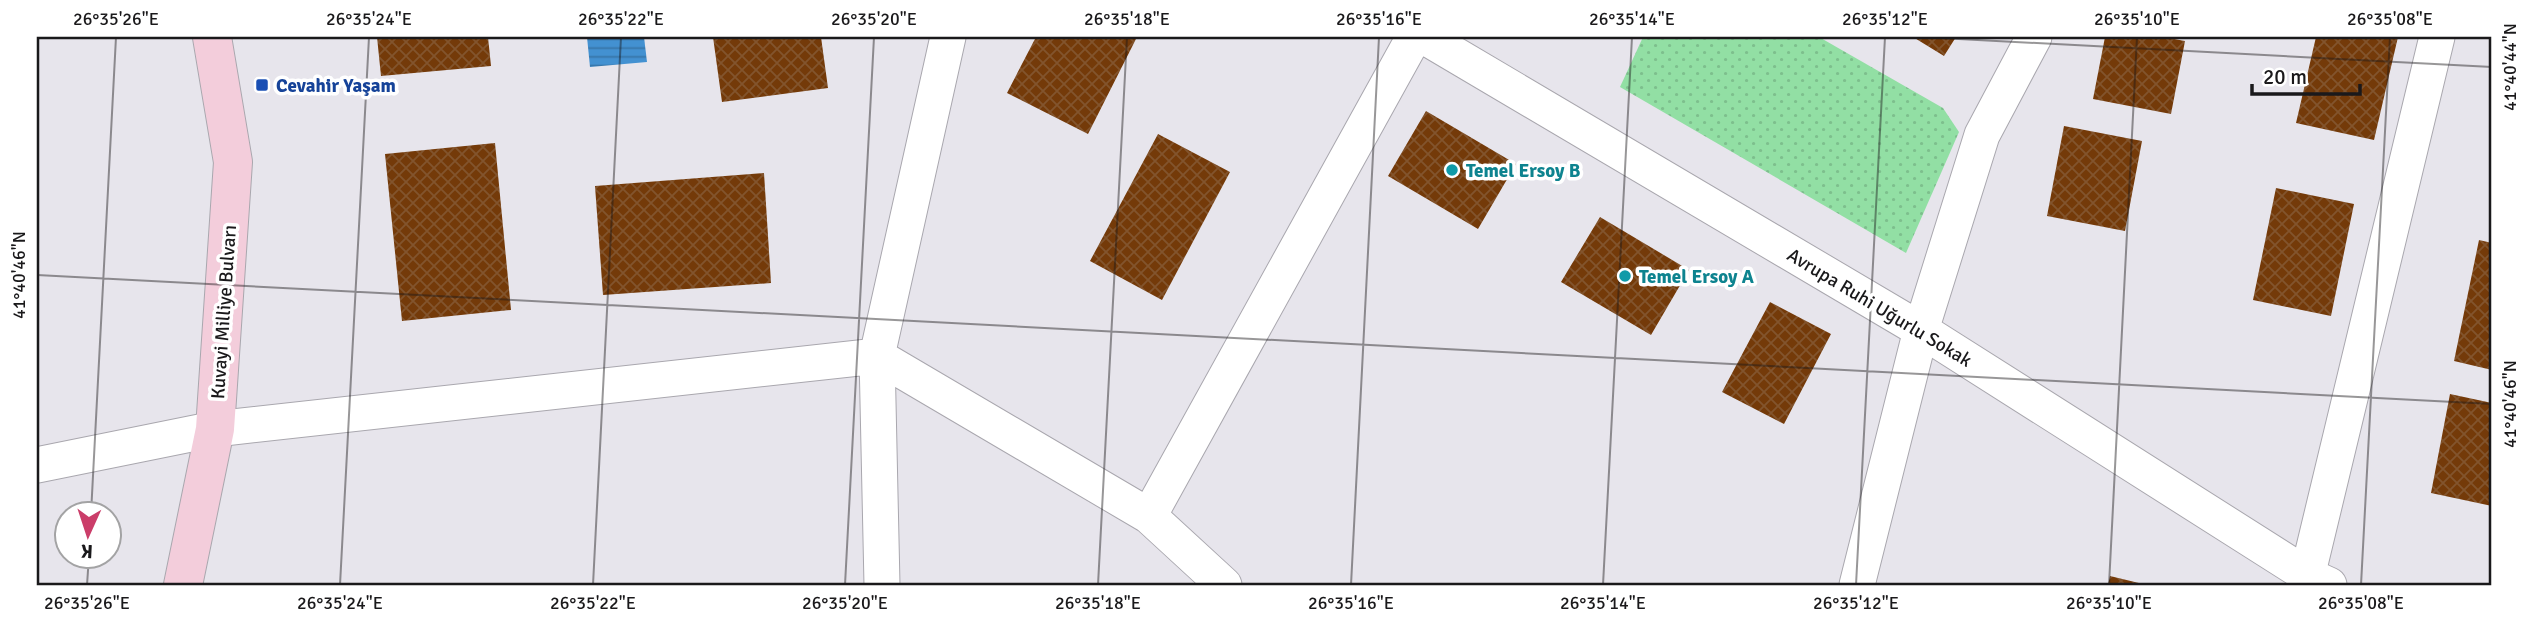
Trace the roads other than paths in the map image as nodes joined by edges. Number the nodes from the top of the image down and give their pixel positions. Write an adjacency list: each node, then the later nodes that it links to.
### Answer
1 (212, 37): 9 (street, Kuvayi Milliye Bulvarı)
2 (948, 37): 8 (street)
3 (1413, 37): 11 (street)
4 (1425, 37): 7 (street, Avrupa Ruhi Uğurlu Sokak)
5 (2034, 37): 7 (street)
6 (2437, 37): 12 (street)
7 (1921, 330): 12 (street, Avrupa Ruhi Uğurlu Sokak); 16 (street)
8 (877, 356): 9 (street); 11 (street); 14 (street)
9 (215, 429): 10 (street); 13 (street, Kuvayi Milliye Bulvarı)
10 (37, 465)
11 (1149, 516): 15 (street)
12 (2314, 582)
13 (183, 585)
14 (882, 585)
15 (1224, 585)
16 (1857, 585)

